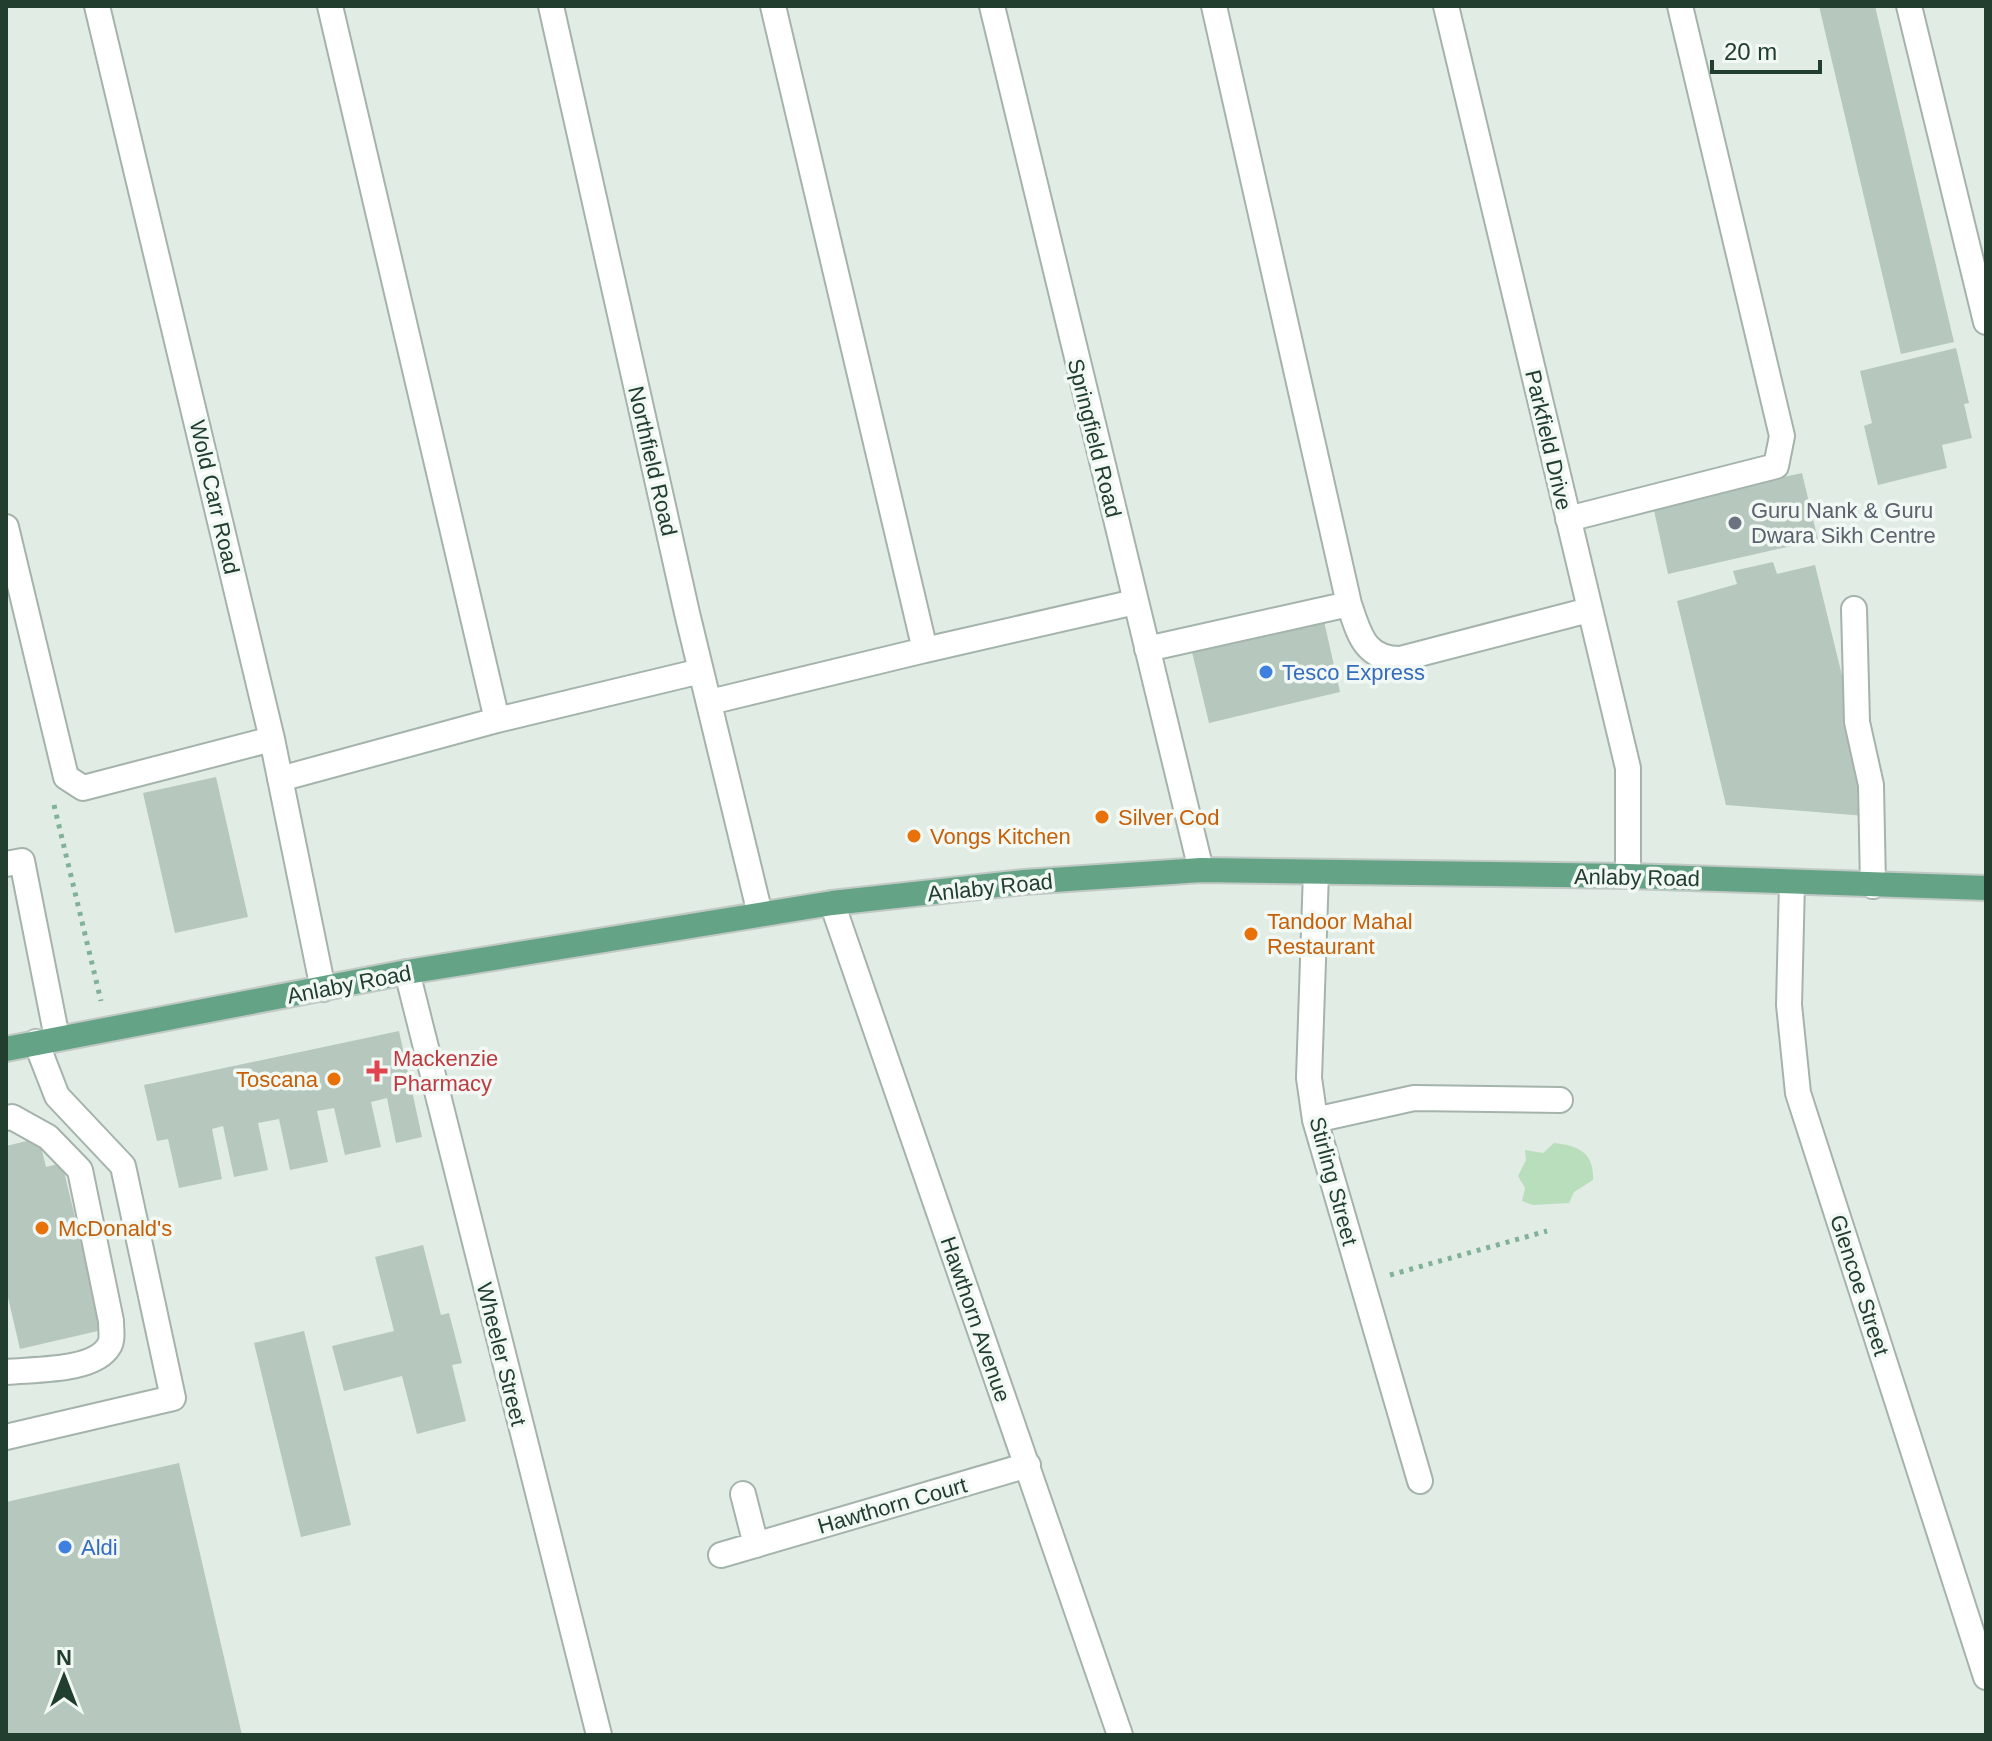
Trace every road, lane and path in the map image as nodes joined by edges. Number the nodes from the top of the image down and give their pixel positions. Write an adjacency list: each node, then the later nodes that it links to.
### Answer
1 (97, 6): 22 (street, Wold Carr Road)
2 (330, 6): 21 (street)
3 (551, 6): 19 (street, Northfield Road)
4 (773, 6): 18 (street)
5 (992, 6): 13 (street, Springfield Road)
6 (1214, 6): 14 (street)
7 (1446, 6): 11 (street, Parkfield Drive)
8 (1680, 6): 11 (street)
9 (1909, 6): 10 (street)
10 (1986, 322)
11 (1568, 519): 16 (street, Parkfield Drive)
12 (6, 527): 22 (street)
13 (1135, 602): 17 (street, Springfield Road); 18 (street)
14 (1349, 604): 16 (street); 17 (street)
15 (1854, 609): 30 (street)
16 (1589, 610): 28 (street, Parkfield Drive)
17 (1147, 649): 26 (street, Springfield Road)
18 (925, 650): 20 (street)
19 (701, 671): 20 (street, Northfield Road); 21 (street)
20 (710, 702): 33 (street, Northfield Road)
21 (497, 720): 23 (street)
22 (272, 739): 23 (street, Wold Carr Road)
23 (280, 779): 35 (street, Wold Carr Road)
24 (53, 802): 36 (path)
25 (6, 864): 37 (street)
26 (1201, 870): 27 (main road, Anlaby Road); 32 (main road, Anlaby Road)
27 (1316, 872): 28 (main road, Anlaby Road); 41 (street, Stirling Street)
28 (1628, 876): 29 (main road, Anlaby Road)
29 (1792, 882): 30 (main road, Anlaby Road); 51 (street, Glencoe Street)
30 (1873, 886): 31 (main road, Anlaby Road)
31 (1986, 888)
32 (832, 903): 33 (main road, Anlaby Road); 46 (street, Hawthorn Avenue)
33 (760, 914): 34 (main road, Anlaby Road)
34 (407, 972): 35 (main road, Anlaby Road); 52 (street, Wheeler Street)
35 (323, 989): 36 (main road, Anlaby Road)
36 (107, 1028): 37 (main road, Anlaby Road)
37 (46, 1040): 38 (main road, Anlaby Road); 45 (street)
38 (6, 1049)
39 (1560, 1100): 41 (street)
40 (6, 1118): 44 (street)
41 (1315, 1120): 43 (street, Stirling Street)
42 (1547, 1231): 43 (path)
43 (1361, 1283): 47 (street, Stirling Street)
44 (6, 1372)
45 (6, 1437)
46 (1028, 1465): 49 (street, Hawthorn Court); 53 (street, Hawthorn Avenue)
47 (1420, 1481)
48 (743, 1494): 49 (street)
49 (756, 1545): 50 (street, Hawthorn Court)
50 (721, 1555)
51 (1986, 1677)
52 (599, 1735)
53 (1120, 1735)

